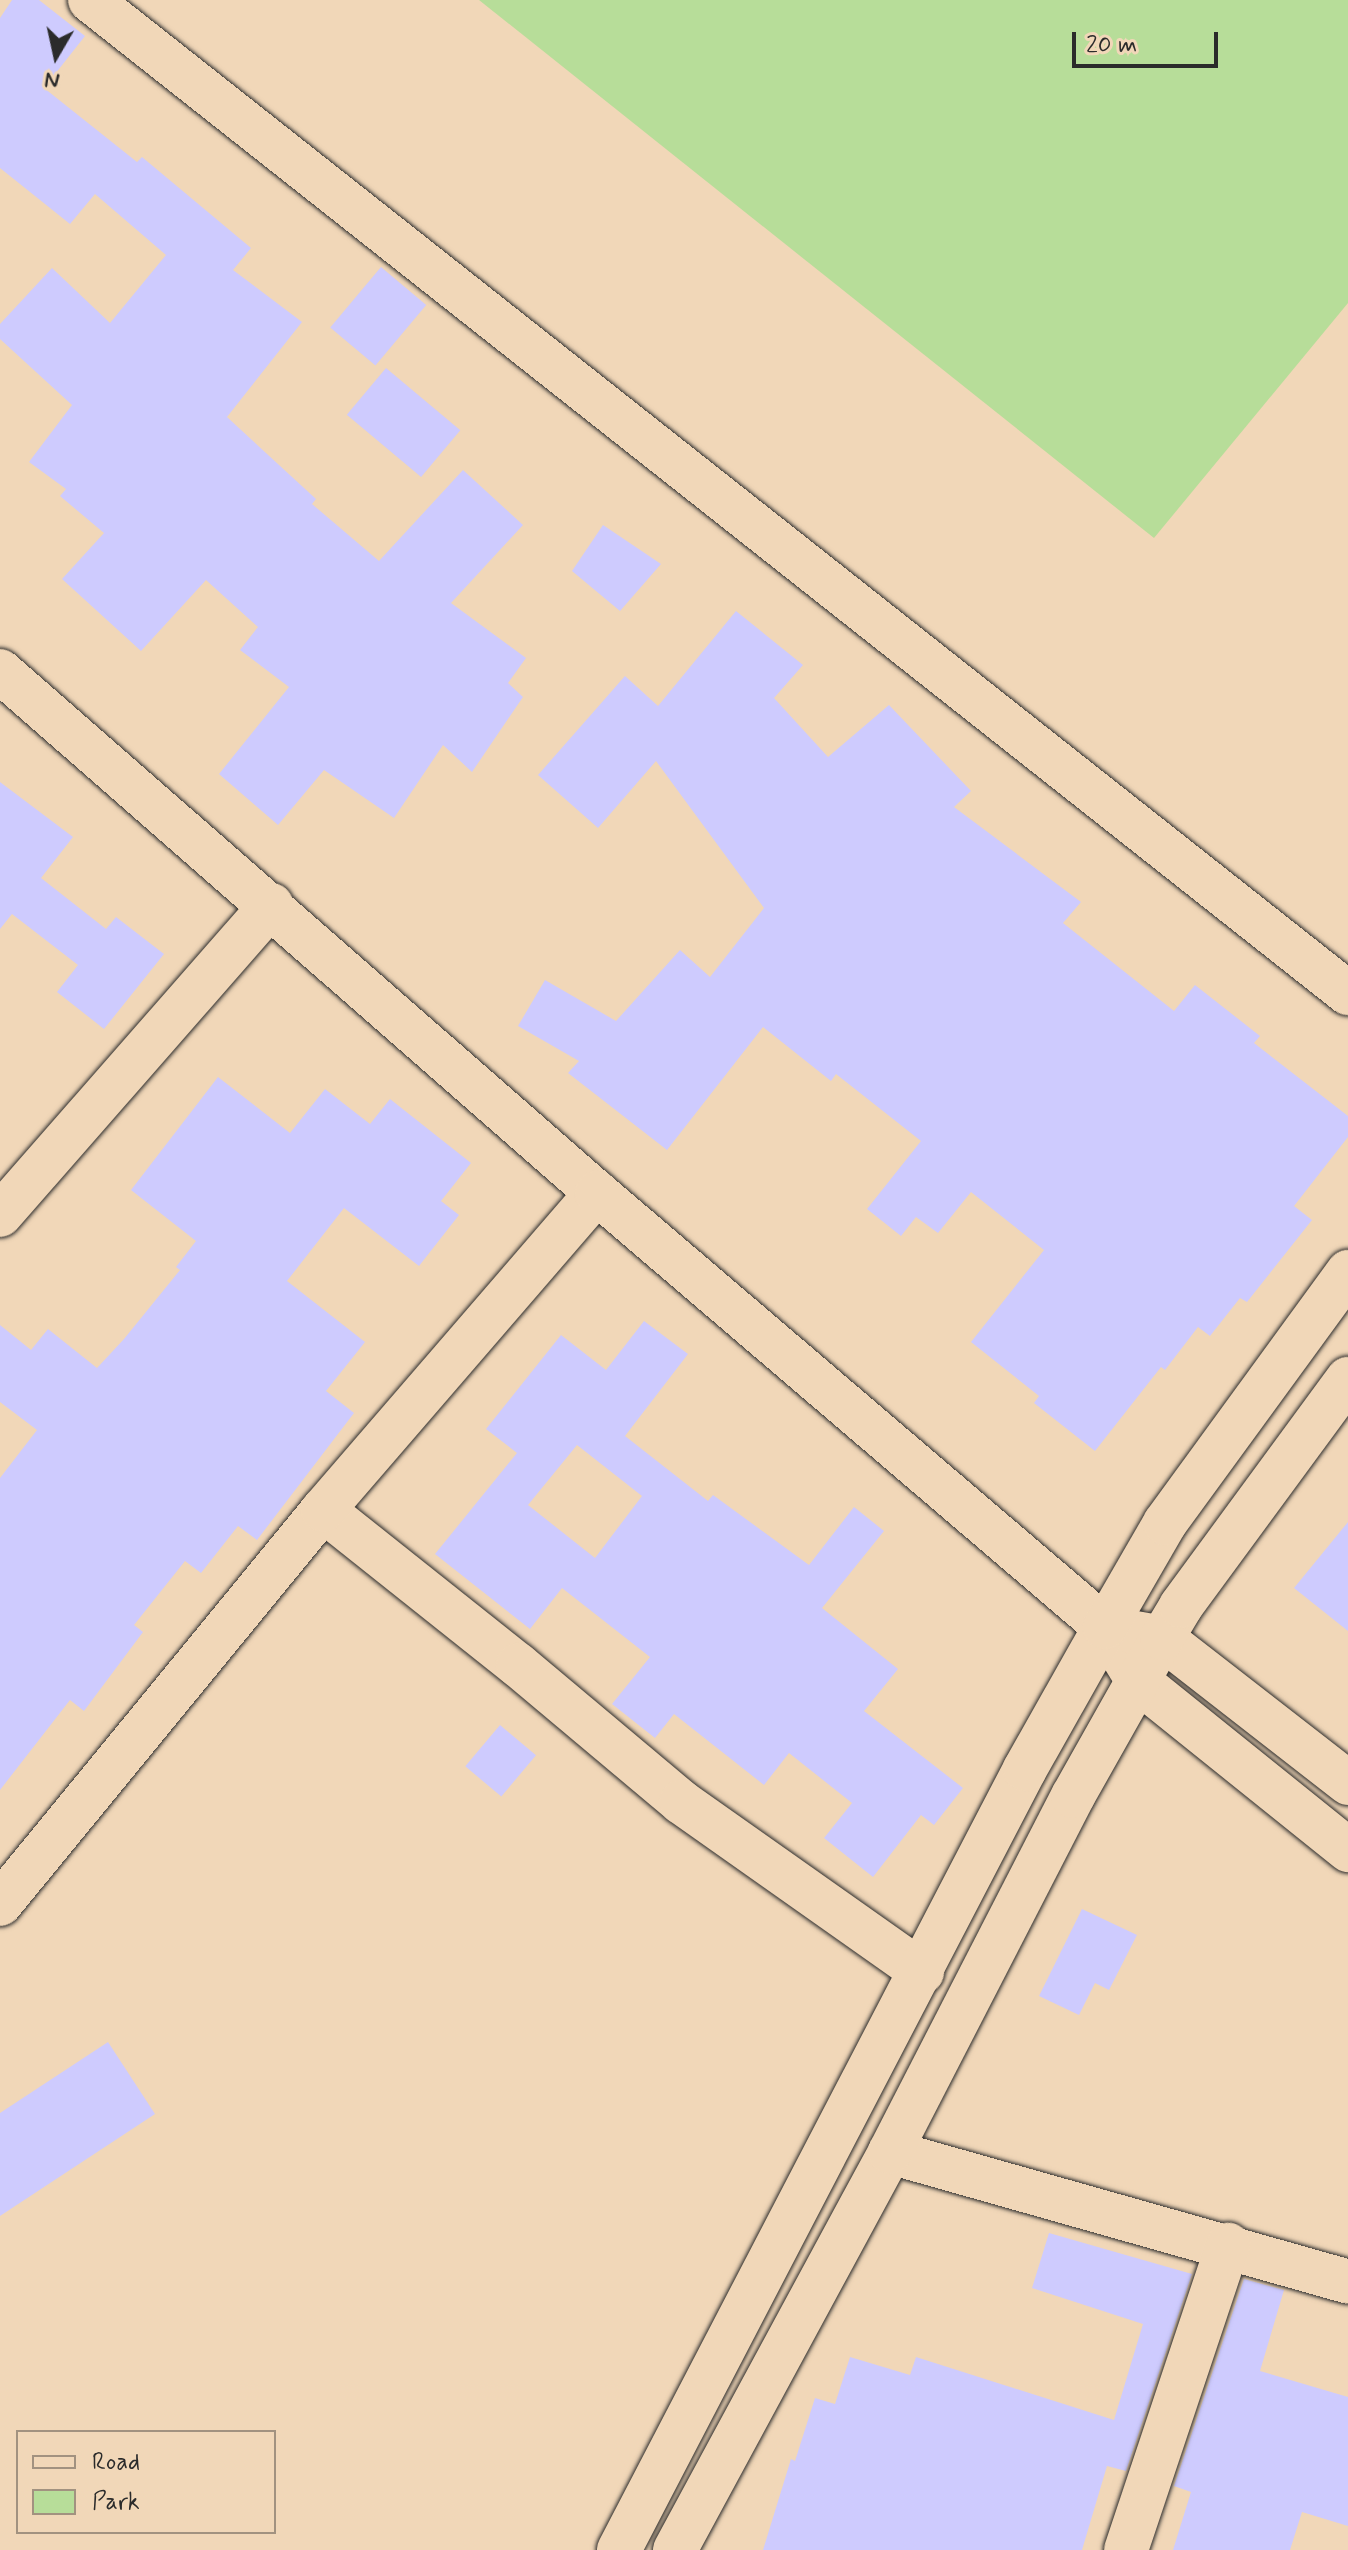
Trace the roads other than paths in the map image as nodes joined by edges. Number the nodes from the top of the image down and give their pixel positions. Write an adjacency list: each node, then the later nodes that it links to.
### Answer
1 (90, 0): 4 (street)
2 (0, 671): 3 (street)
3 (271, 905): 5 (street); 6 (street)
4 (1348, 993)
5 (597, 1193): 9 (street); 10 (street)
6 (0, 1215)
7 (1348, 1272): 10 (street)
8 (1348, 1379): 11 (street)
9 (323, 1510): 15 (street); 16 (street)
10 (1105, 1627): 11 (street); 12 (street); 16 (street)
11 (1162, 1638): 12 (street); 13 (street)
12 (1138, 1681): 14 (street); 17 (street)
13 (1348, 1783)
14 (1348, 1850)
15 (0, 1903)
16 (922, 1972): 20 (street)
17 (890, 2152): 18 (street); 21 (street)
18 (1228, 2245): 19 (street); 22 (street)
19 (1348, 2282)
20 (619, 2550)
21 (675, 2550)
22 (1126, 2550)

